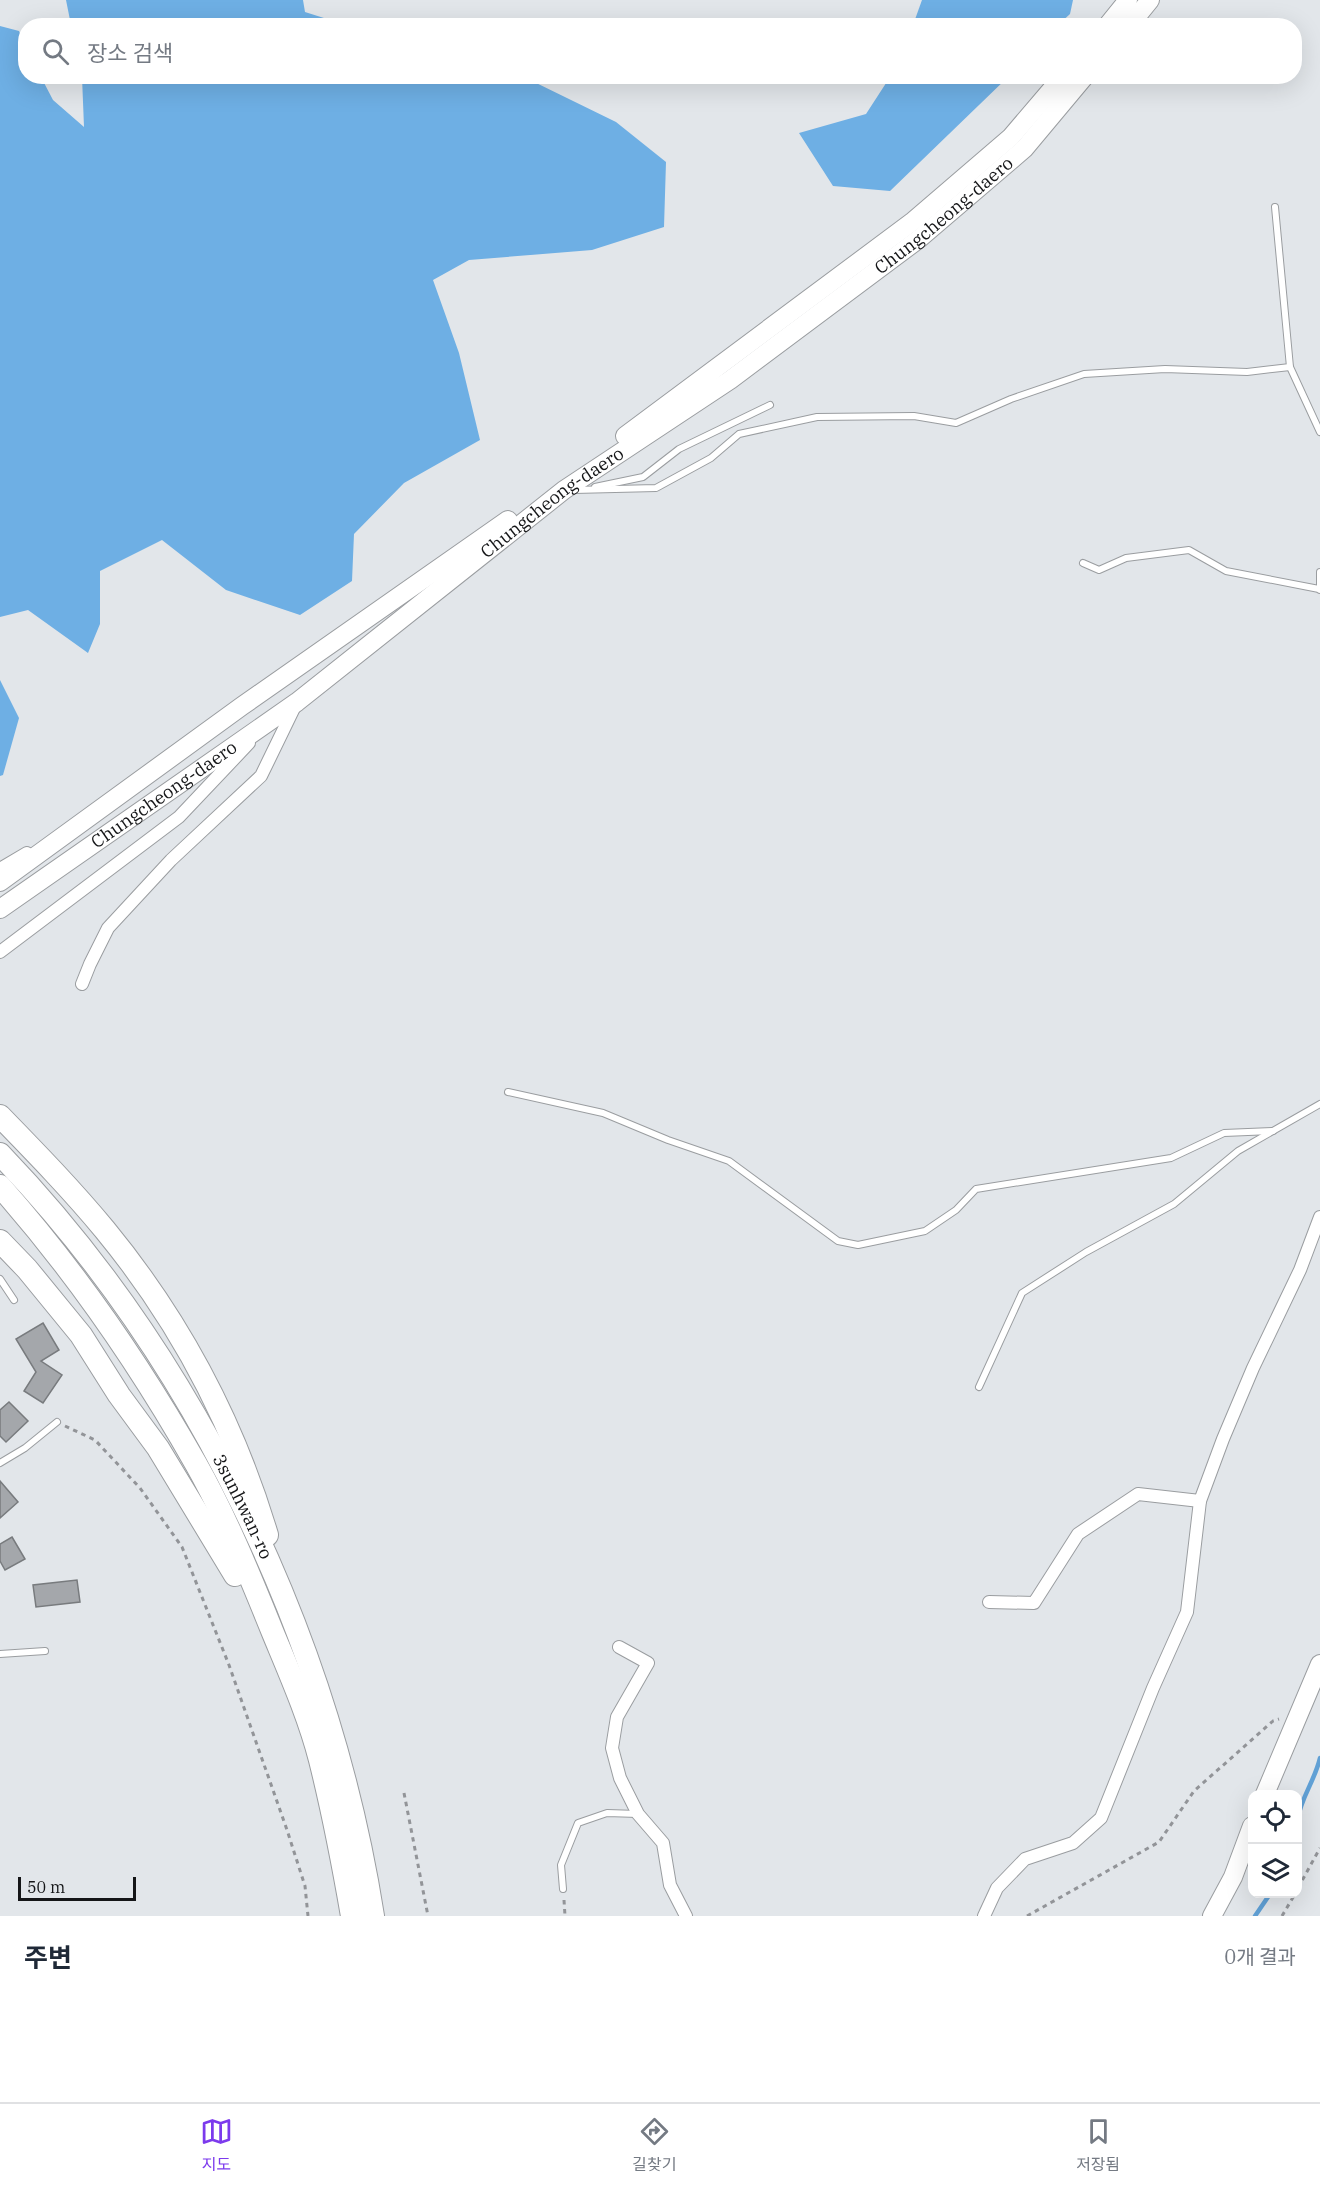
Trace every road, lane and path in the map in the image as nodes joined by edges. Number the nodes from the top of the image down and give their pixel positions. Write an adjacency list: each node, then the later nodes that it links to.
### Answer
1 (1128, 0): 3 (main road)
2 (1150, 0): 4 (main road)
3 (1113, 18)
4 (1135, 18)
5 (1056, 84): 18 (main road, Chungcheong-daero)
6 (1078, 84): 11 (main road, Chungcheong-daero)
7 (1275, 207): 8 (lane)
8 (1290, 367): 10 (lane); 12 (lane)
9 (770, 405): 12 (lane)
10 (1320, 432)
11 (564, 490): 12 (lane); 16 (main road, Chungcheong-daero)
12 (583, 490)
13 (1083, 563): 15 (lane)
14 (1320, 572): 15 (lane)
15 (1319, 589)
16 (297, 702): 17 (main road, Chungcheong-daero); 23 (street)
17 (267, 724): 21 (main road, Chungcheong-daero); 22 (street)
18 (91, 817): 19 (street); 20 (main road, Chungcheong-daero)
19 (0, 869)
20 (0, 882)
21 (0, 909)
22 (0, 952)
23 (82, 984)
24 (508, 1092): 27 (lane)
25 (1320, 1104): 27 (lane)
26 (0, 1116): 39 (highway)
27 (1273, 1131): 34 (lane)
28 (0, 1154): 39 (highway, 3sunhwan-ro)
29 (0, 1186): 44 (highway, 3sunhwan-ro)
30 (1320, 1217): 37 (street)
31 (0, 1240): 44 (highway)
32 (0, 1279): 33 (lane)
33 (14, 1300)
34 (979, 1388)
35 (57, 1422): 36 (lane); 54 (path)
36 (0, 1464)
37 (1200, 1501): 38 (street); 60 (street)
38 (989, 1602)
39 (300, 1642): 56 (highway, 3sunhwan-ro)
40 (619, 1647): 48 (street)
41 (45, 1651): 42 (lane)
42 (0, 1654)
43 (1320, 1664): 45 (main road)
44 (295, 1687): 55 (highway, 3sunhwan-ro)
45 (1299, 1713): 46 (main road); 61 (path)
46 (1267, 1790)
47 (404, 1793): 57 (path)
48 (638, 1814): 52 (lane); 59 (street)
49 (1248, 1837): 62 (main road)
50 (1320, 1848): 51 (path)
51 (1302, 1881)
52 (563, 1889): 58 (path)
53 (1292, 1898): 63 (path)
54 (308, 1916)
55 (352, 1916)
56 (373, 1916)
57 (428, 1916)
58 (566, 1916)
59 (686, 1916)
60 (984, 1916)
61 (1027, 1916)
62 (1212, 1916)
63 (1282, 1916)

